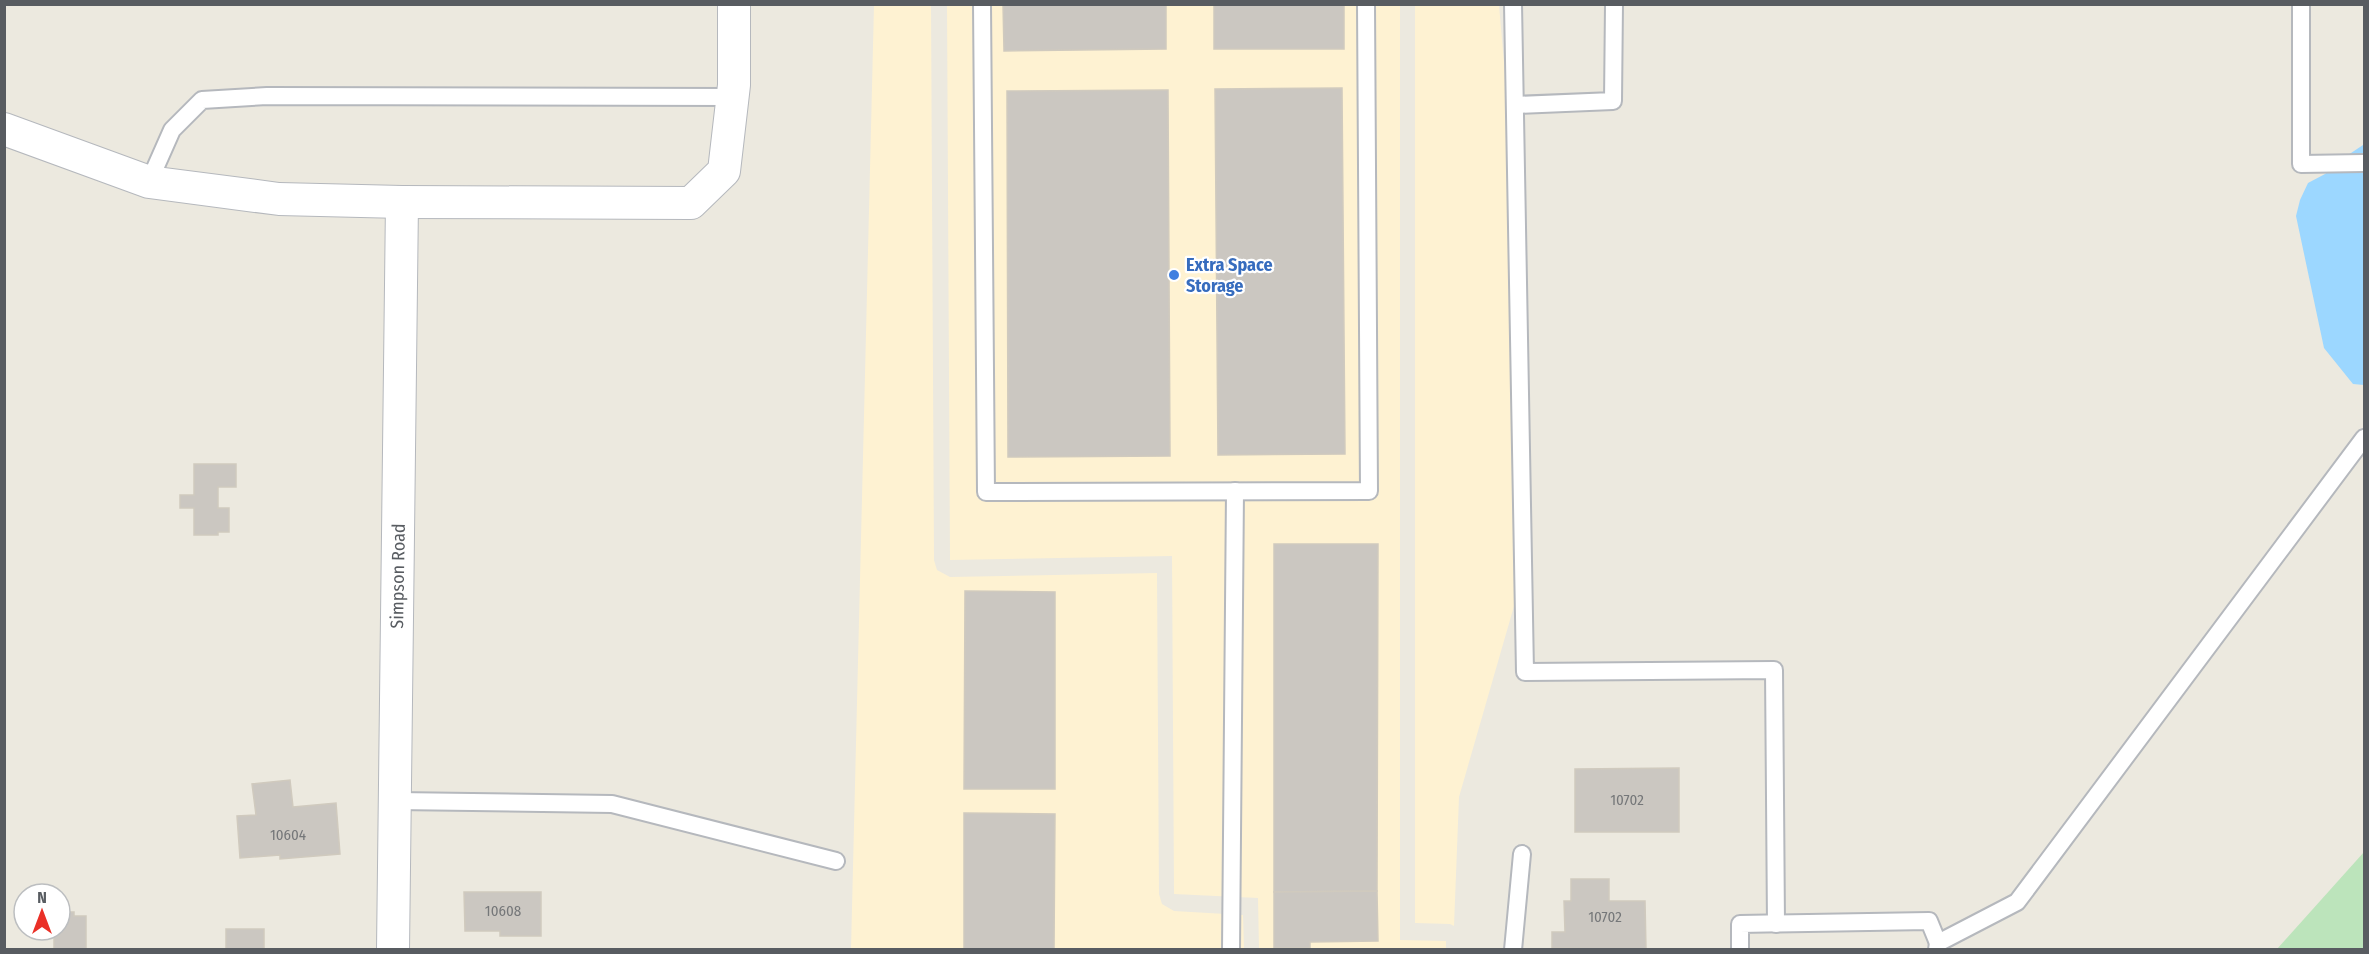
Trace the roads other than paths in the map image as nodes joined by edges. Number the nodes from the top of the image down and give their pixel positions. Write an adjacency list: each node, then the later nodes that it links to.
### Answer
1 (734, 4): 7 (street)
2 (982, 4): 14 (lane)
3 (1366, 4): 14 (lane)
4 (1514, 4): 8 (lane)
5 (1614, 4): 8 (lane)
6 (2301, 4): 10 (lane)
7 (733, 97): 11 (lane); 12 (street)
8 (1515, 105): 18 (lane)
9 (4, 129): 11 (street)
10 (2364, 163)
11 (149, 182): 12 (street)
12 (402, 202): 15 (street, Simpson Road)
13 (2364, 438): 19 (lane)
14 (1235, 491): 21 (lane)
15 (396, 801): 17 (lane); 20 (street, Simpson Road)
16 (1522, 854): 22 (lane)
17 (836, 861)
18 (1776, 924): 19 (lane); 23 (lane)
19 (1937, 946)
20 (393, 950)
21 (1231, 950)
22 (1513, 950)
23 (1740, 950)

